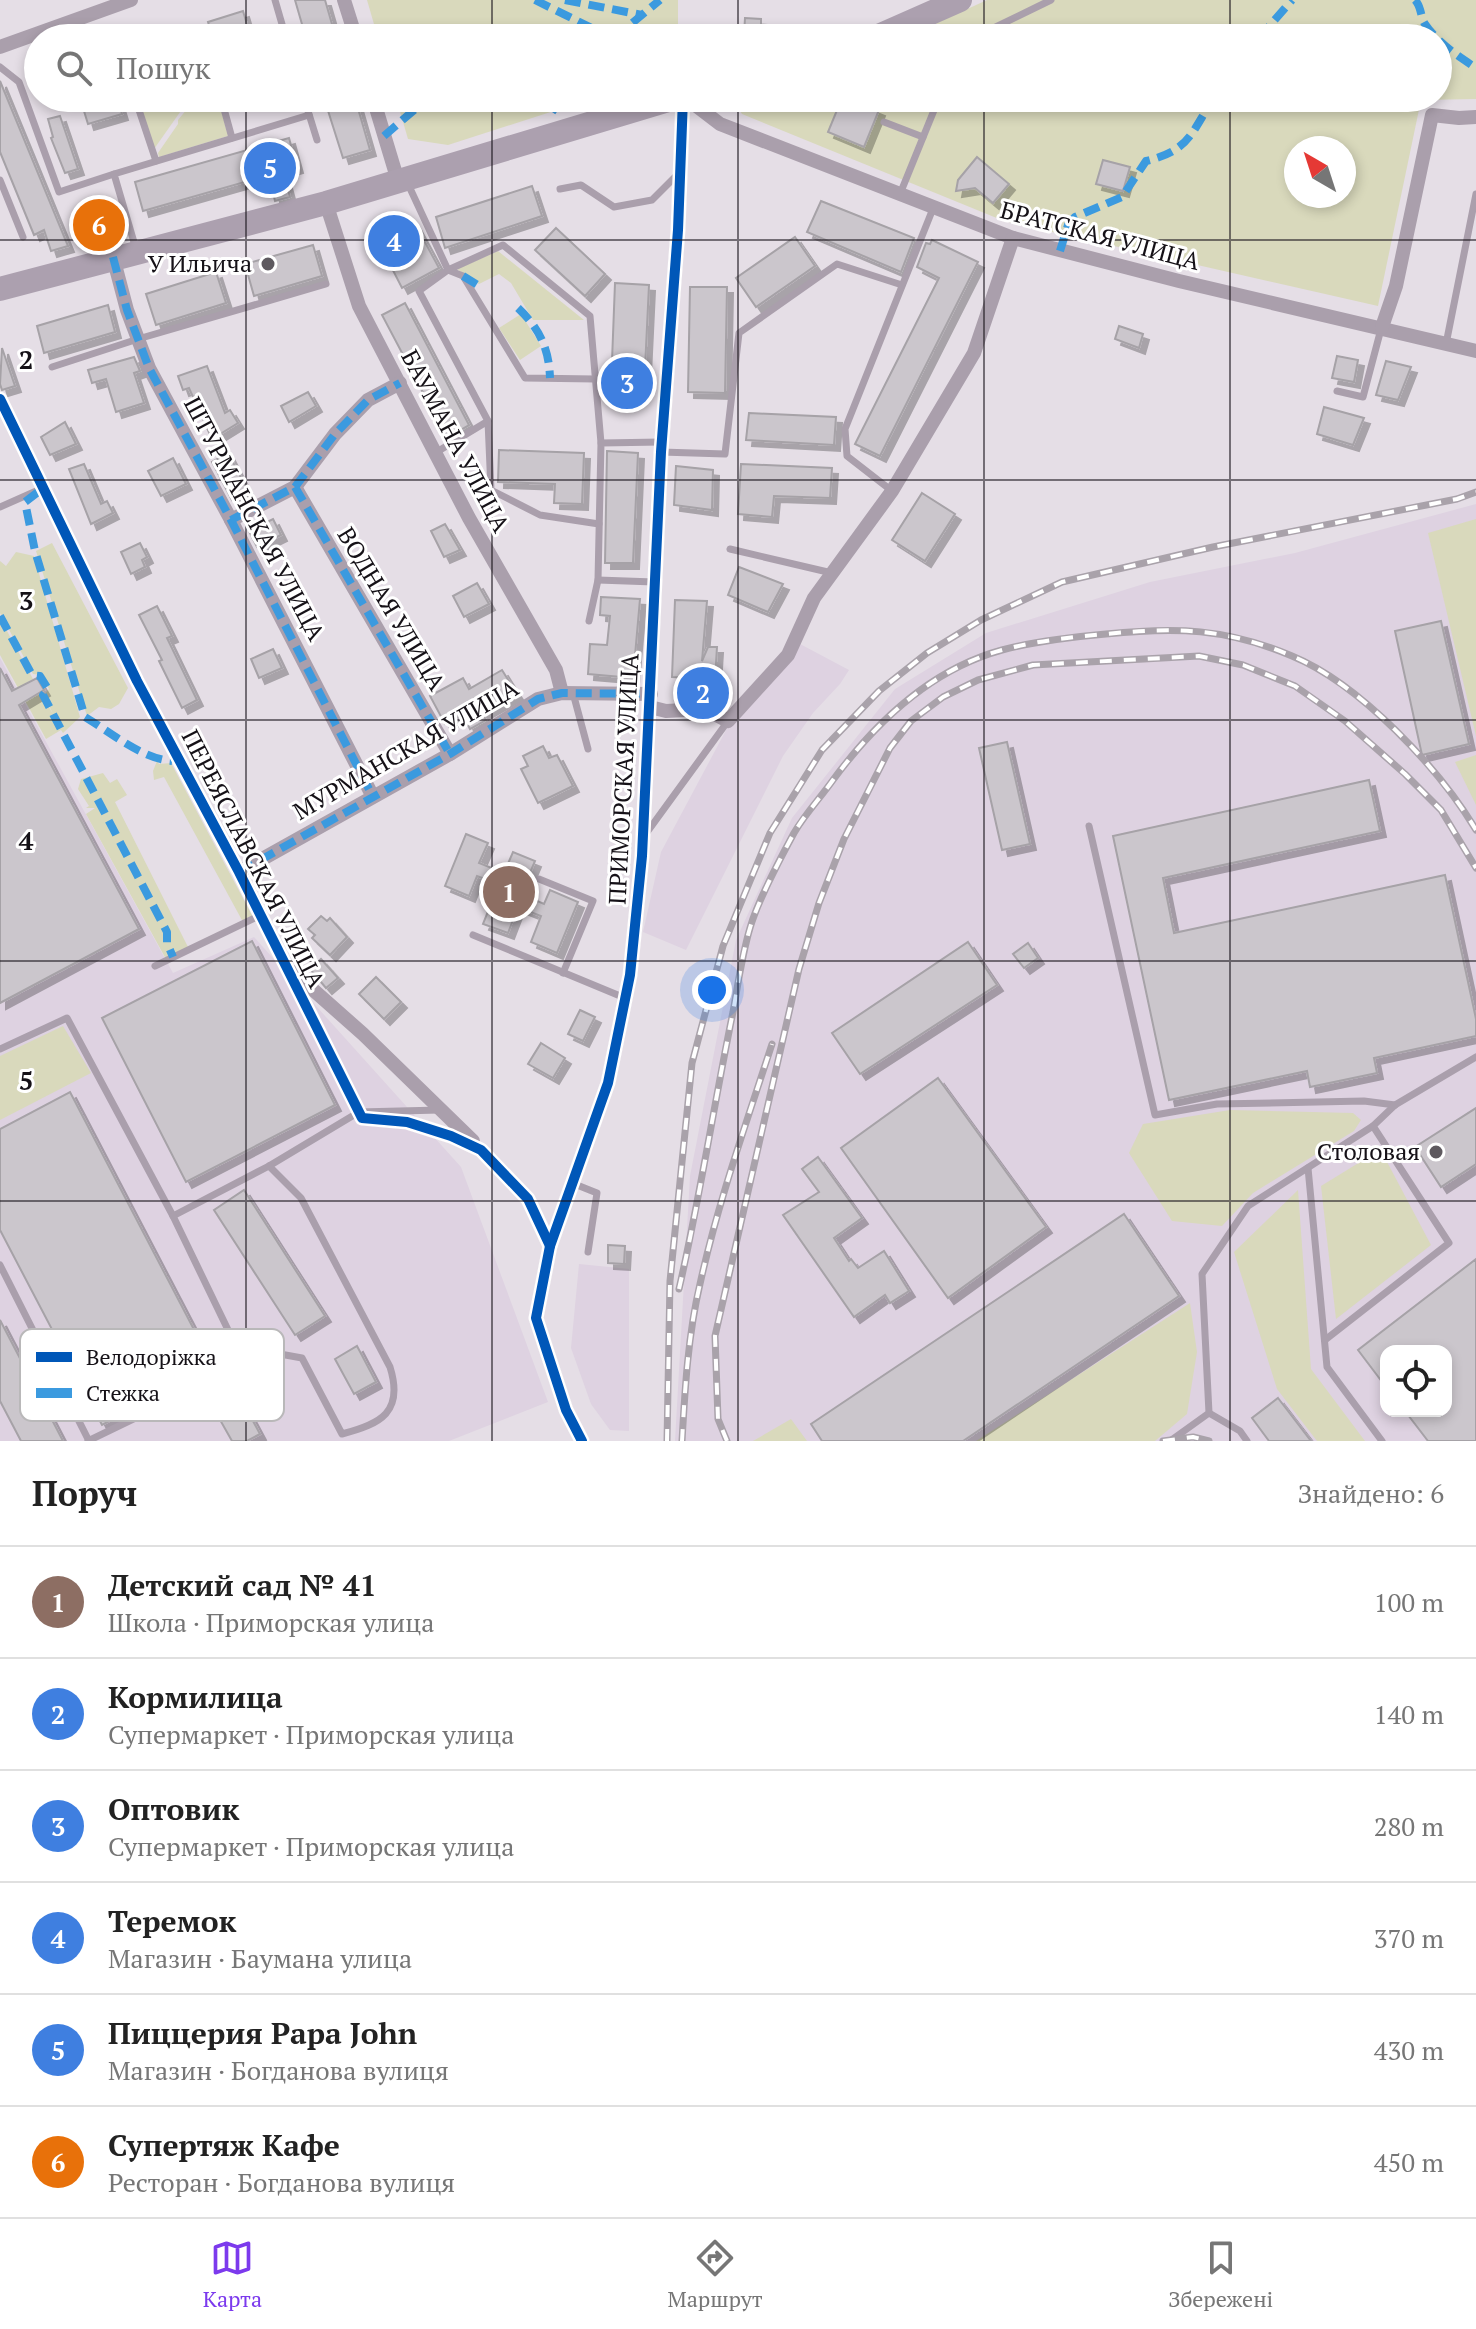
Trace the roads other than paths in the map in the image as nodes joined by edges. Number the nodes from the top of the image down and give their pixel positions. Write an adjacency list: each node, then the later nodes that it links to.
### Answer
1 (131, 0): 6 (street)
2 (275, 0): 8 (lane)
3 (344, 0): 9 (street)
4 (960, 0): 10 (main road)
5 (1051, 0): 11 (lane)
6 (101, 5): 7 (street)
7 (55, 24)
8 (282, 24)
9 (352, 24)
10 (906, 24)
11 (1002, 24)
12 (24, 37): 13 (street)
13 (0, 47)
14 (0, 67): 15 (lane)
15 (24, 96)
16 (30, 112): 33 (lane)
17 (139, 112): 31 (lane)
18 (225, 112): 29 (lane)
19 (308, 112): 25 (lane)
20 (378, 112): 35 (street)
21 (628, 112): 35 (main road)
22 (683, 112): 32 (street, ПРИМОРСКАЯ УЛИЦА)
23 (703, 112): 37 (street, БРАТСКАЯ УЛИЦА)
24 (933, 112): 28 (lane)
25 (309, 115): 29 (lane); 30 (lane)
26 (1476, 117): 49 (street)
27 (884, 122): 28 (lane)
28 (923, 137): 37 (lane)
29 (232, 138): 31 (lane)
30 (317, 140)
31 (156, 161): 33 (lane)
32 (680, 173): 36 (lane); 60 (street, ПРИМОРСКАЯ УЛИЦА)
33 (114, 174): 43 (lane)
34 (0, 180): 41 (lane)
35 (402, 180): 39 (main road); 45 (lane)
36 (560, 189)
37 (900, 194): 40 (street, БРАТСКАЯ УЛИЦА)
38 (1476, 194): 51 (lane)
39 (326, 203): 43 (main road); 55 (street, БАУМАНА УЛИЦА)
40 (934, 206): 42 (street, БРАТСКАЯ УЛИЦА); 47 (lane)
41 (23, 237)
42 (1013, 238): 49 (street, БРАТСКАЯ УЛИЦА); 64 (street)
43 (137, 251): 44 (main road)
44 (113, 257): 48 (main road); 50 (street, ШТУРМАНСКАЯ УЛИЦА)
45 (448, 270): 54 (lane); 54 (lane); 58 (lane)
46 (326, 284): 50 (lane)
47 (902, 285): 60 (lane); 64 (lane)
48 (0, 289)
49 (1382, 327): 51 (street, БРАТСКАЯ УЛИЦА); 56 (lane)
50 (138, 339): 53 (lane); 66 (street, ШТУРМАНСКАЯ УЛИЦА)
51 (1446, 344): 52 (street, БРАТСКАЯ УЛИЦА)
52 (1476, 351)
53 (52, 367)
54 (595, 379): 59 (lane)
55 (400, 383): 61 (street, БАУМАНА УЛИЦА); 62 (street)
56 (1337, 391)
57 (0, 401): 63 (street, ПЕРЕЯСЛАВСКАЯ УЛИЦА)
58 (488, 421): 61 (lane); 67 (lane)
59 (601, 443): 60 (lane); 67 (lane)
60 (661, 447): 71 (street, ПРИМОРСКАЯ УЛИЦА)
61 (435, 453): 73 (street, БАУМАНА УЛИЦА)
62 (295, 487): 66 (street); 77 (street, ВОДНАЯ УЛИЦА)
63 (43, 488): 65 (lane); 81 (street, ПЕРЕЯСЛАВСКАЯ УЛИЦА)
64 (892, 491): 69 (street)
65 (0, 507)
66 (231, 520): 78 (street, ШТУРМАНСКАЯ УЛИЦА)
67 (599, 524): 70 (lane)
68 (730, 549): 69 (lane)
69 (832, 573): 75 (street)
70 (598, 580): 71 (lane); 72 (lane)
71 (654, 582): 74 (street, ПРИМОРСКАЯ УЛИЦА)
72 (589, 621)
73 (567, 693): 74 (street, МУРМАНСКАЯ УЛИЦА); 76 (lane); 77 (street, МУРМАНСКАЯ УЛИЦА)
74 (651, 701): 75 (street, ПРИМОРСКАЯ УЛИЦА); 80 (street, ПРИМОРСКАЯ УЛИЦА)
75 (728, 721): 80 (lane)
76 (588, 749)
77 (450, 754): 78 (street, МУРМАНСКАЯ УЛИЦА)
78 (372, 795): 81 (street, МУРМАНСКАЯ УЛИЦА)
79 (1089, 826): 91 (lane)
80 (643, 838): 88 (street, ПРИМОРСКАЯ УЛИЦА)
81 (239, 872): 83 (street, ПЕРЕЯСЛАВСКАЯ УЛИЦА)
82 (539, 879): 87 (lane)
83 (261, 915): 85 (street, ПЕРЕЯСЛАВСКАЯ УЛИЦА); 86 (lane)
84 (473, 935): 87 (lane)
85 (286, 965): 92 (street); 93 (street, ПЕРЕЯСЛАВСКАЯ УЛИЦА)
86 (155, 966)
87 (563, 973): 88 (lane)
88 (625, 998): 98 (street, ПРИМОРСКАЯ УЛИЦА)
89 (0, 1049): 99 (lane)
90 (1476, 1057): 91 (lane)
91 (1395, 1105): 94 (lane)
92 (441, 1110): 93 (lane); 95 (street)
93 (359, 1112): 95 (street); 96 (lane)
94 (1373, 1126): 97 (lane); 105 (lane)
95 (481, 1150): 100 (street)
96 (269, 1166): 99 (lane); 106 (lane)
97 (1308, 1168): 105 (lane); 107 (lane)
98 (572, 1183): 100 (street, ПРИМОРСКАЯ УЛИЦА); 101 (lane)
99 (173, 1216): 104 (lane)
100 (550, 1246): 111 (street, ПРИМОРСКАЯ УЛИЦА)
101 (588, 1252)
102 (0, 1265): 103 (lane)
103 (32, 1329)
104 (228, 1329)
105 (1325, 1340): 114 (lane)
106 (284, 1355)
107 (1209, 1413): 112 (lane); 113 (lane)
108 (79, 1421): 110 (lane)
109 (130, 1421): 110 (lane)
110 (89, 1441)
111 (582, 1441)
112 (1170, 1441)
113 (1247, 1441)
114 (1382, 1441)

